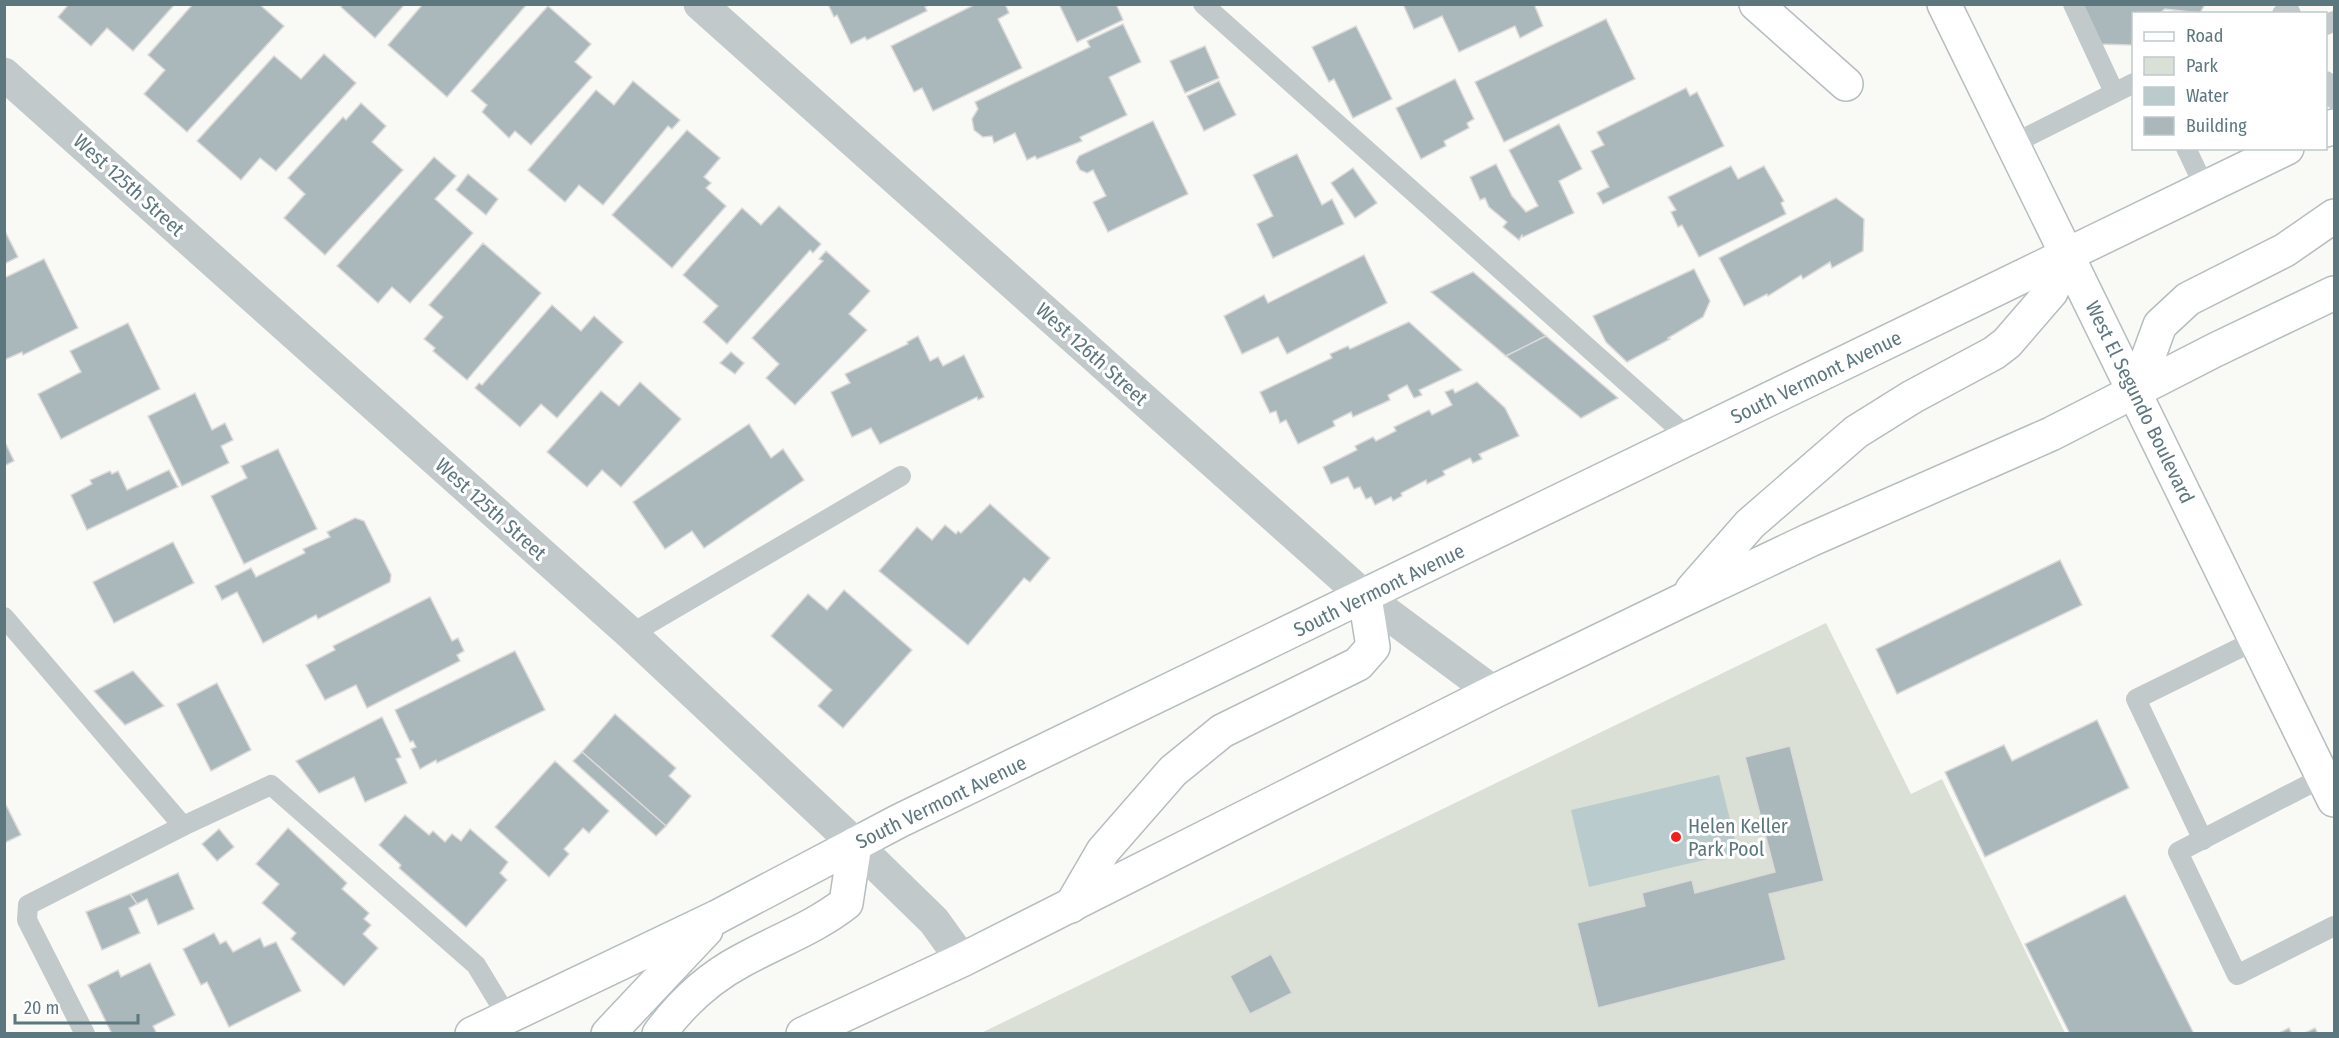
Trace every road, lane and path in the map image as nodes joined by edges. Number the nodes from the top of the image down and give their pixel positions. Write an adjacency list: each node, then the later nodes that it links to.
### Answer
1 (700, 4): 22 (street, West 126th Street)
2 (1203, 4): 20 (lane)
3 (1756, 4): 8 (main road)
4 (2073, 4): 10 (lane)
5 (1947, 6): 12 (main road, West El Segundo Boulevard)
6 (4, 74): 25 (street, West 125th Street)
7 (2132, 83): 10 (lane)
8 (1846, 84)
9 (2327, 85): 11 (lane)
10 (2114, 92): 12 (lane)
11 (2334, 99)
12 (2013, 144): 17 (main road, West El Segundo Boulevard)
13 (2187, 150): 15 (lane)
14 (2283, 150): 15 (main road, South Vermont Avenue)
15 (2205, 188): 17 (main road, South Vermont Avenue)
16 (2334, 216): 19 (main road)
17 (2067, 255): 19 (main road, West El Segundo Boulevard); 20 (main road, South Vermont Avenue); 23 (main road)
18 (2334, 293): 19 (main road)
19 (2135, 393): 23 (main road); 26 (main road, West El Segundo Boulevard)
20 (1689, 438): 22 (main road, South Vermont Avenue)
21 (901, 476): 25 (lane)
22 (1365, 597): 27 (street, West 126th Street); 31 (main road, South Vermont Avenue); 32 (main road)
23 (1683, 600): 27 (main road)
24 (4, 617): 29 (lane)
25 (631, 634): 31 (street, West 125th Street)
26 (2256, 640): 28 (main road, West El Segundo Boulevard); 30 (lane)
27 (1493, 692): 32 (main road)
28 (2329, 788): 30 (lane)
29 (183, 826): 36 (lane); 37 (lane)
30 (2203, 840): 34 (lane)
31 (855, 844): 33 (main road, South Vermont Avenue); 35 (street, West 125th Street); 40 (main road)
32 (1071, 906): 35 (main road)
33 (717, 918): 36 (main road, South Vermont Avenue); 39 (main road)
34 (2334, 926)
35 (962, 960): 41 (main road)
36 (507, 1016): 38 (main road, South Vermont Avenue)
37 (85, 1034)
38 (471, 1034)
39 (608, 1034)
40 (659, 1034)
41 (803, 1034)

